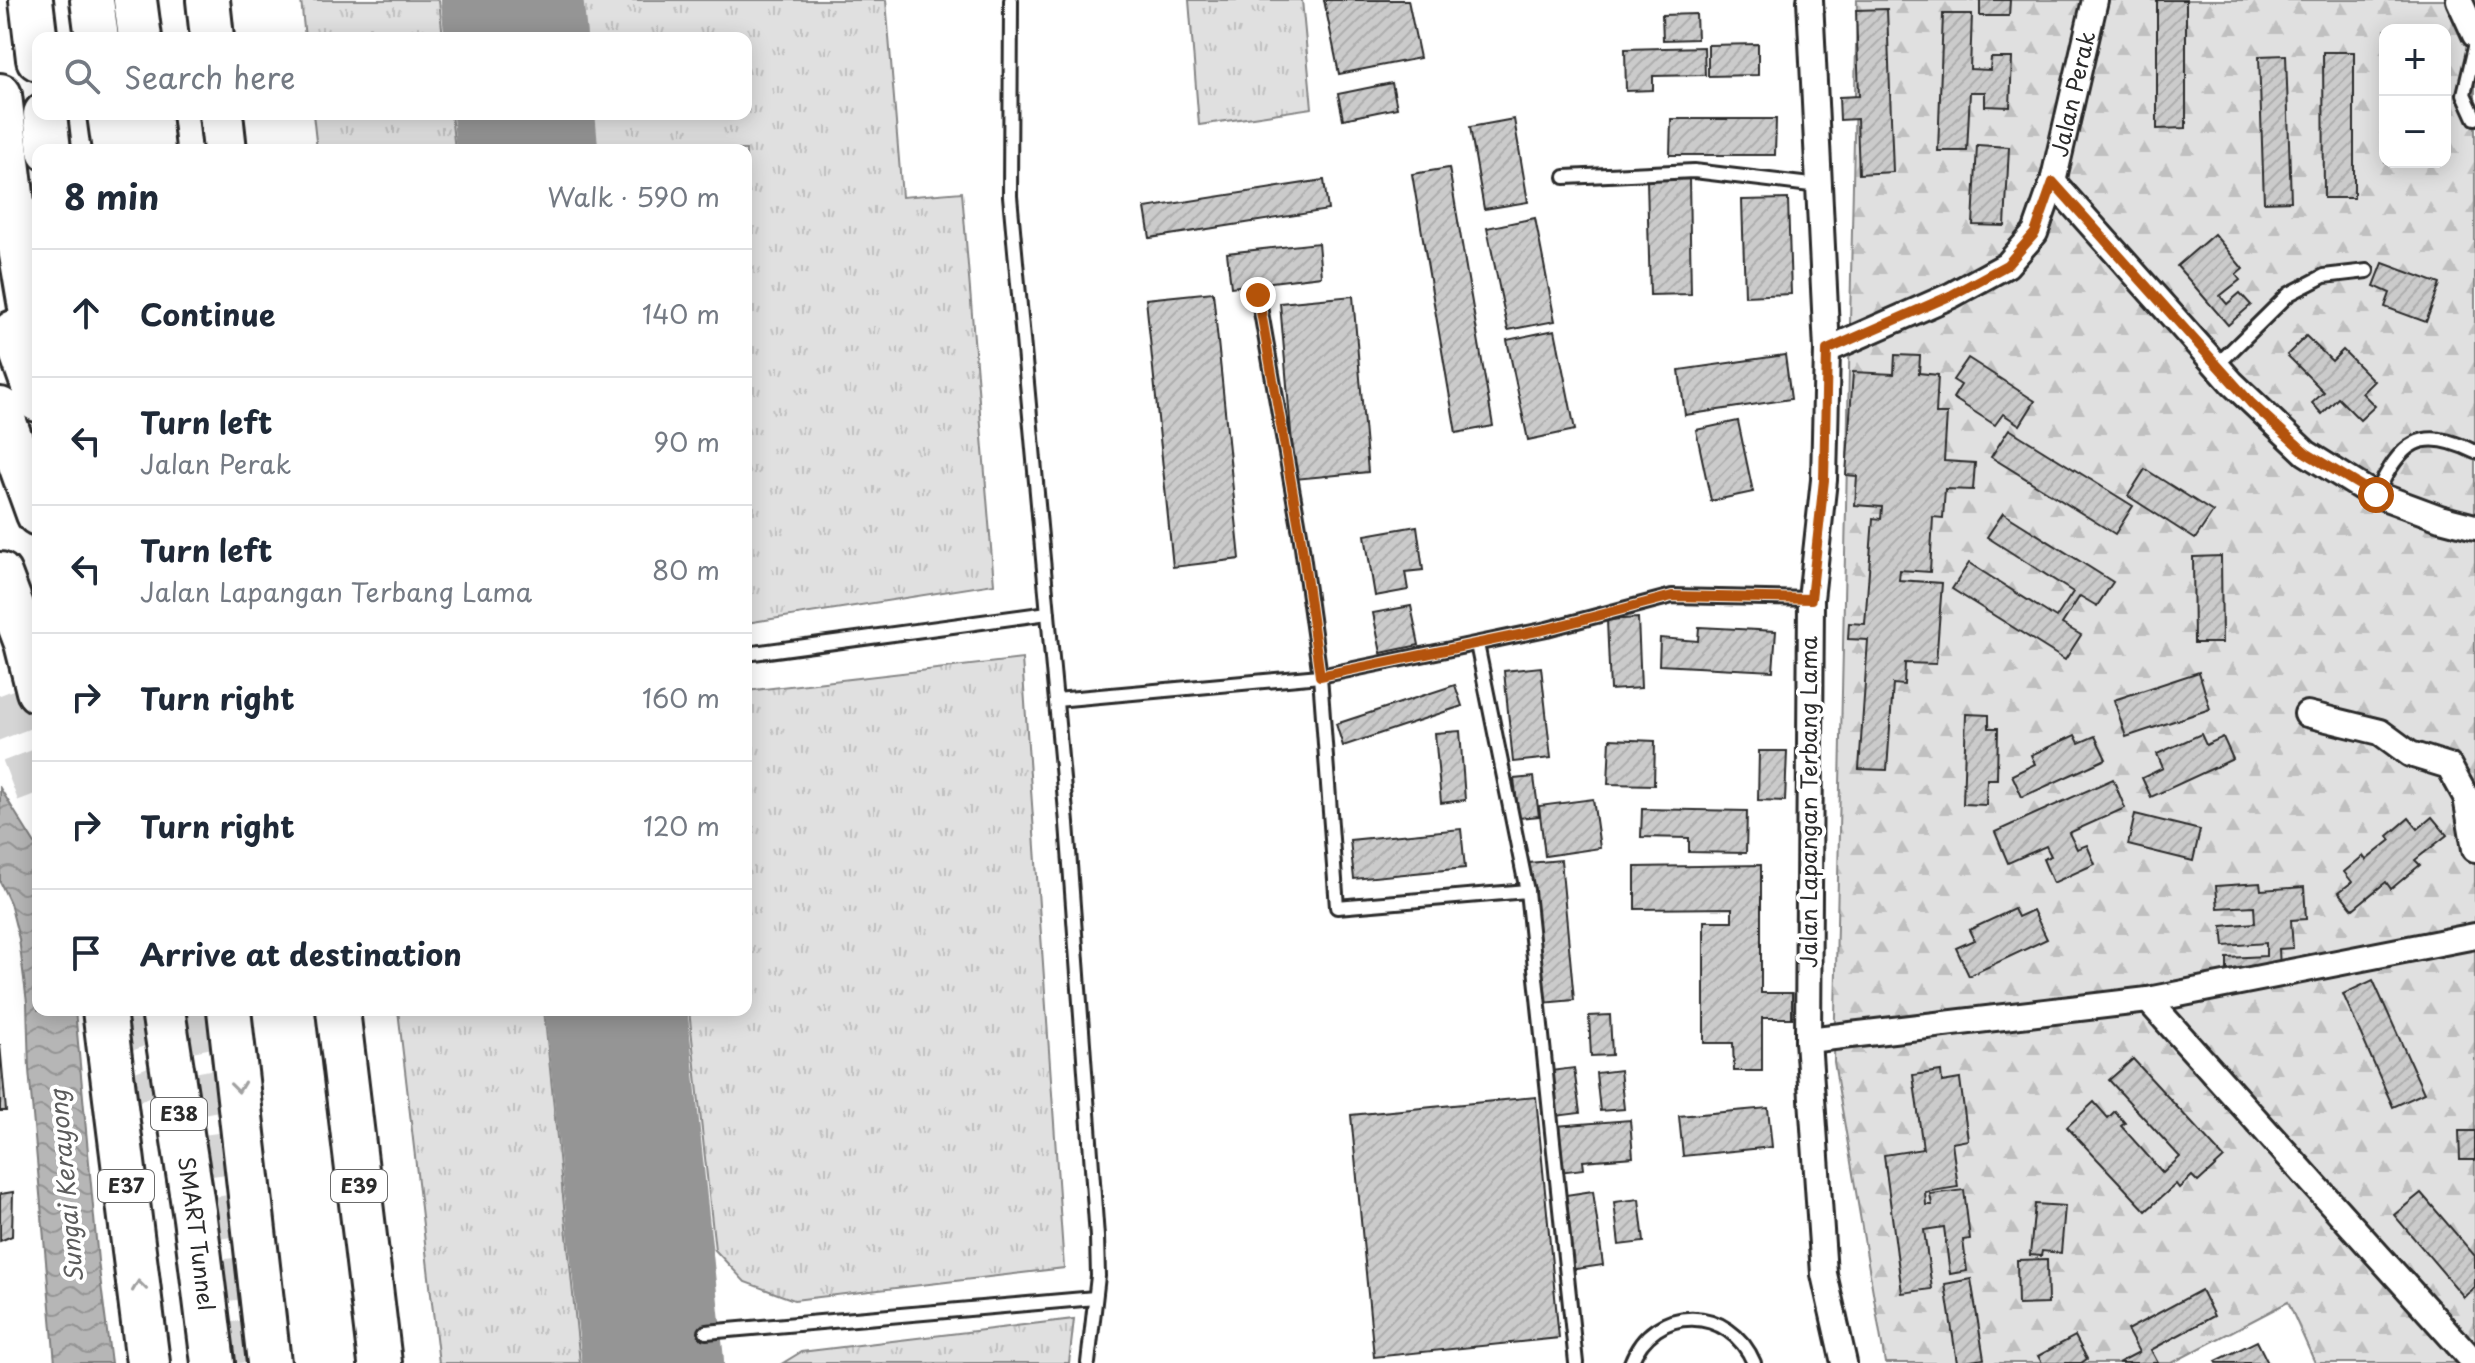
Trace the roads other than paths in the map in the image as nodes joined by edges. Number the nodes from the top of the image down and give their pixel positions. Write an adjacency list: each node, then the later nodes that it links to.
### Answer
1 (31, 0): 10 (highway)
2 (92, 0): 11 (highway)
3 (135, 0): 12 (highway)
4 (208, 0): 13 (highway)
5 (223, 0): 14 (highway)
6 (1011, 0): 46 (lane)
7 (1810, 0): 31 (street, Jalan Lapangan Terbang Lama)
8 (2095, 0): 30 (street, Jalan Perak)
9 (2459, 0): 15 (street)
10 (35, 32)
11 (96, 32)
12 (139, 32)
13 (211, 32)
14 (226, 32)
15 (2475, 35)
16 (2475, 47): 18 (lane)
17 (0, 95): 35 (highway)
18 (2475, 118)
19 (46, 120): 24 (highway)
20 (110, 120): 25 (highway)
21 (150, 120): 26 (highway)
22 (222, 120): 27 (highway)
23 (236, 120): 28 (highway)
24 (48, 144)
25 (113, 144)
26 (152, 144)
27 (224, 144)
28 (238, 144)
29 (1565, 177): 31 (lane)
30 (2053, 182): 36 (street, Jalan Perak); 37 (street)
31 (1819, 186): 36 (street, Jalan Lapangan Terbang Lama)
32 (0, 269): 38 (highway)
33 (2367, 271): 37 (lane)
34 (1258, 295): 50 (lane)
35 (32, 320)
36 (1827, 350): 45 (street, Jalan Lapangan Terbang Lama)
37 (2217, 365): 41 (street)
38 (32, 383)
39 (0, 409): 42 (highway)
40 (2475, 452): 41 (lane)
41 (2376, 495): 43 (street)
42 (32, 497)
43 (2475, 527)
44 (0, 574): 49 (highway)
45 (1811, 599): 47 (lane); 62 (street, Jalan Lapangan Terbang Lama)
46 (1048, 613): 48 (lane); 51 (lane)
47 (1477, 644): 50 (lane); 54 (lane)
48 (752, 653)
49 (32, 667)
50 (1320, 676): 51 (lane); 54 (lane)
51 (1056, 700): 65 (lane)
52 (2307, 714): 53 (street)
53 (2475, 849)
54 (1527, 891): 73 (lane)
55 (2475, 936): 56 (street)
56 (2148, 1000): 62 (street); 77 (street)
57 (105, 1016): 67 (highway, E37, one-way to 57)
58 (164, 1016): 64 (highway, SMART Tunnel / E38)
59 (230, 1016): 69 (highway, one-way to 69)
60 (325, 1016): 70 (highway, E39)
61 (339, 1016): 71 (highway, E39)
62 (1808, 1040): 76 (street, Jalan Lapangan Terbang Lama)
63 (154, 1096): 64 (highway)
64 (195, 1218): 68 (highway, SMART Tunnel / E38)
65 (1095, 1298): 66 (lane); 72 (lane)
66 (706, 1332)
67 (148, 1363)
68 (213, 1363)
69 (269, 1363)
70 (365, 1363)
71 (380, 1363)
72 (1088, 1363)
73 (1576, 1363)
74 (1631, 1363): 75 (lane)
75 (1754, 1363)
76 (1844, 1363)
77 (2475, 1363)

